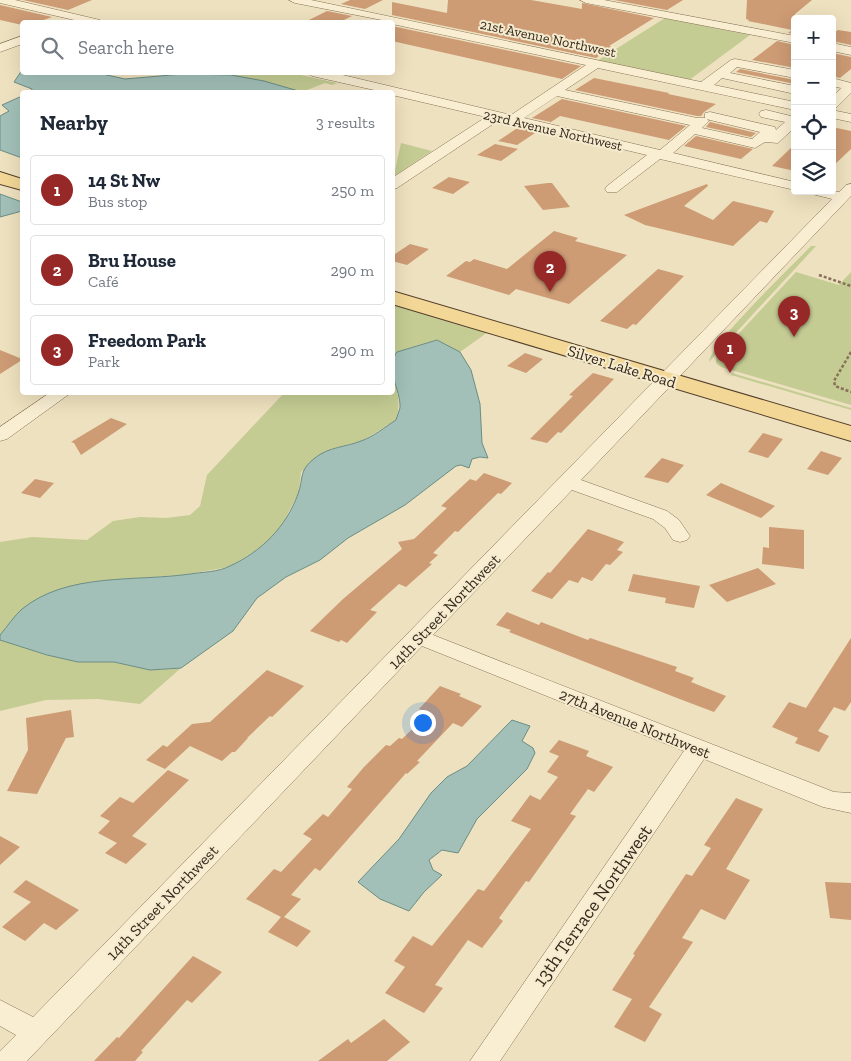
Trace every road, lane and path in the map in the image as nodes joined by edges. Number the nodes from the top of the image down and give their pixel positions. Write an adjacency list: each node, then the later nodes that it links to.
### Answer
1 (0, 0): 4 (street)
2 (586, 0): 9 (street)
3 (302, 1): 7 (street, 21st Avenue Northwest)
4 (75, 18): 5 (street); 6 (street)
5 (70, 20)
6 (86, 20)
7 (391, 20)
8 (395, 21): 14 (street, 21st Avenue Northwest)
9 (791, 39)
10 (20, 41): 11 (street)
11 (0, 48)
12 (836, 49): 13 (street)
13 (851, 51)
14 (596, 64): 19 (street, 21st Avenue Northwest); 23 (street)
15 (791, 73): 16 (street)
16 (719, 74): 19 (street); 20 (street)
17 (325, 75): 21 (street, 23rd Avenue Northwest)
18 (836, 83): 25 (street)
19 (703, 87): 24 (street, 21st Avenue Northwest)
20 (791, 89)
21 (387, 90)
22 (395, 92): 29 (street, 23rd Avenue Northwest)
23 (556, 92): 31 (street); 32 (street)
24 (738, 94): 26 (street, 21st Avenue Northwest); 32 (street)
25 (836, 98)
26 (791, 105)
27 (753, 111): 33 (street)
28 (836, 115): 30 (street)
29 (496, 116): 31 (street, 23rd Avenue Northwest); 38 (street)
30 (851, 118)
31 (512, 120): 34 (street, 23rd Avenue Northwest)
32 (701, 123): 33 (street); 33 (street); 34 (street)
33 (763, 138)
34 (659, 155): 40 (street, 23rd Avenue Northwest); 41 (street)
35 (0, 165): 36 (main road)
36 (20, 171)
37 (0, 178): 39 (main road)
38 (395, 183)
39 (20, 184)
40 (791, 185)
41 (612, 189)
42 (847, 193): 48 (street, 14th Street Northwest)
43 (820, 275): 45 (path)
44 (395, 283): 48 (main road)
45 (851, 286)
46 (395, 298): 48 (main road, Silver Lake Road)
47 (851, 352): 49 (path)
48 (674, 373): 51 (main road); 52 (main road, Silver Lake Road); 54 (street, 14th Street Northwest)
49 (851, 392)
50 (60, 395): 53 (street)
51 (851, 417)
52 (851, 434)
53 (0, 435)
54 (569, 482): 55 (street); 56 (street, 14th Street Northwest)
55 (680, 536)
56 (419, 636): 57 (street, 27th Avenue Northwest); 60 (street, 14th Street Northwest)
57 (699, 748): 58 (street, 27th Avenue Northwest); 62 (street, 13th Terrace Northwest)
58 (850, 802)
59 (0, 1012): 60 (street)
60 (36, 1033): 61 (street, 14th Street Northwest)
61 (9, 1061)
62 (484, 1061)

